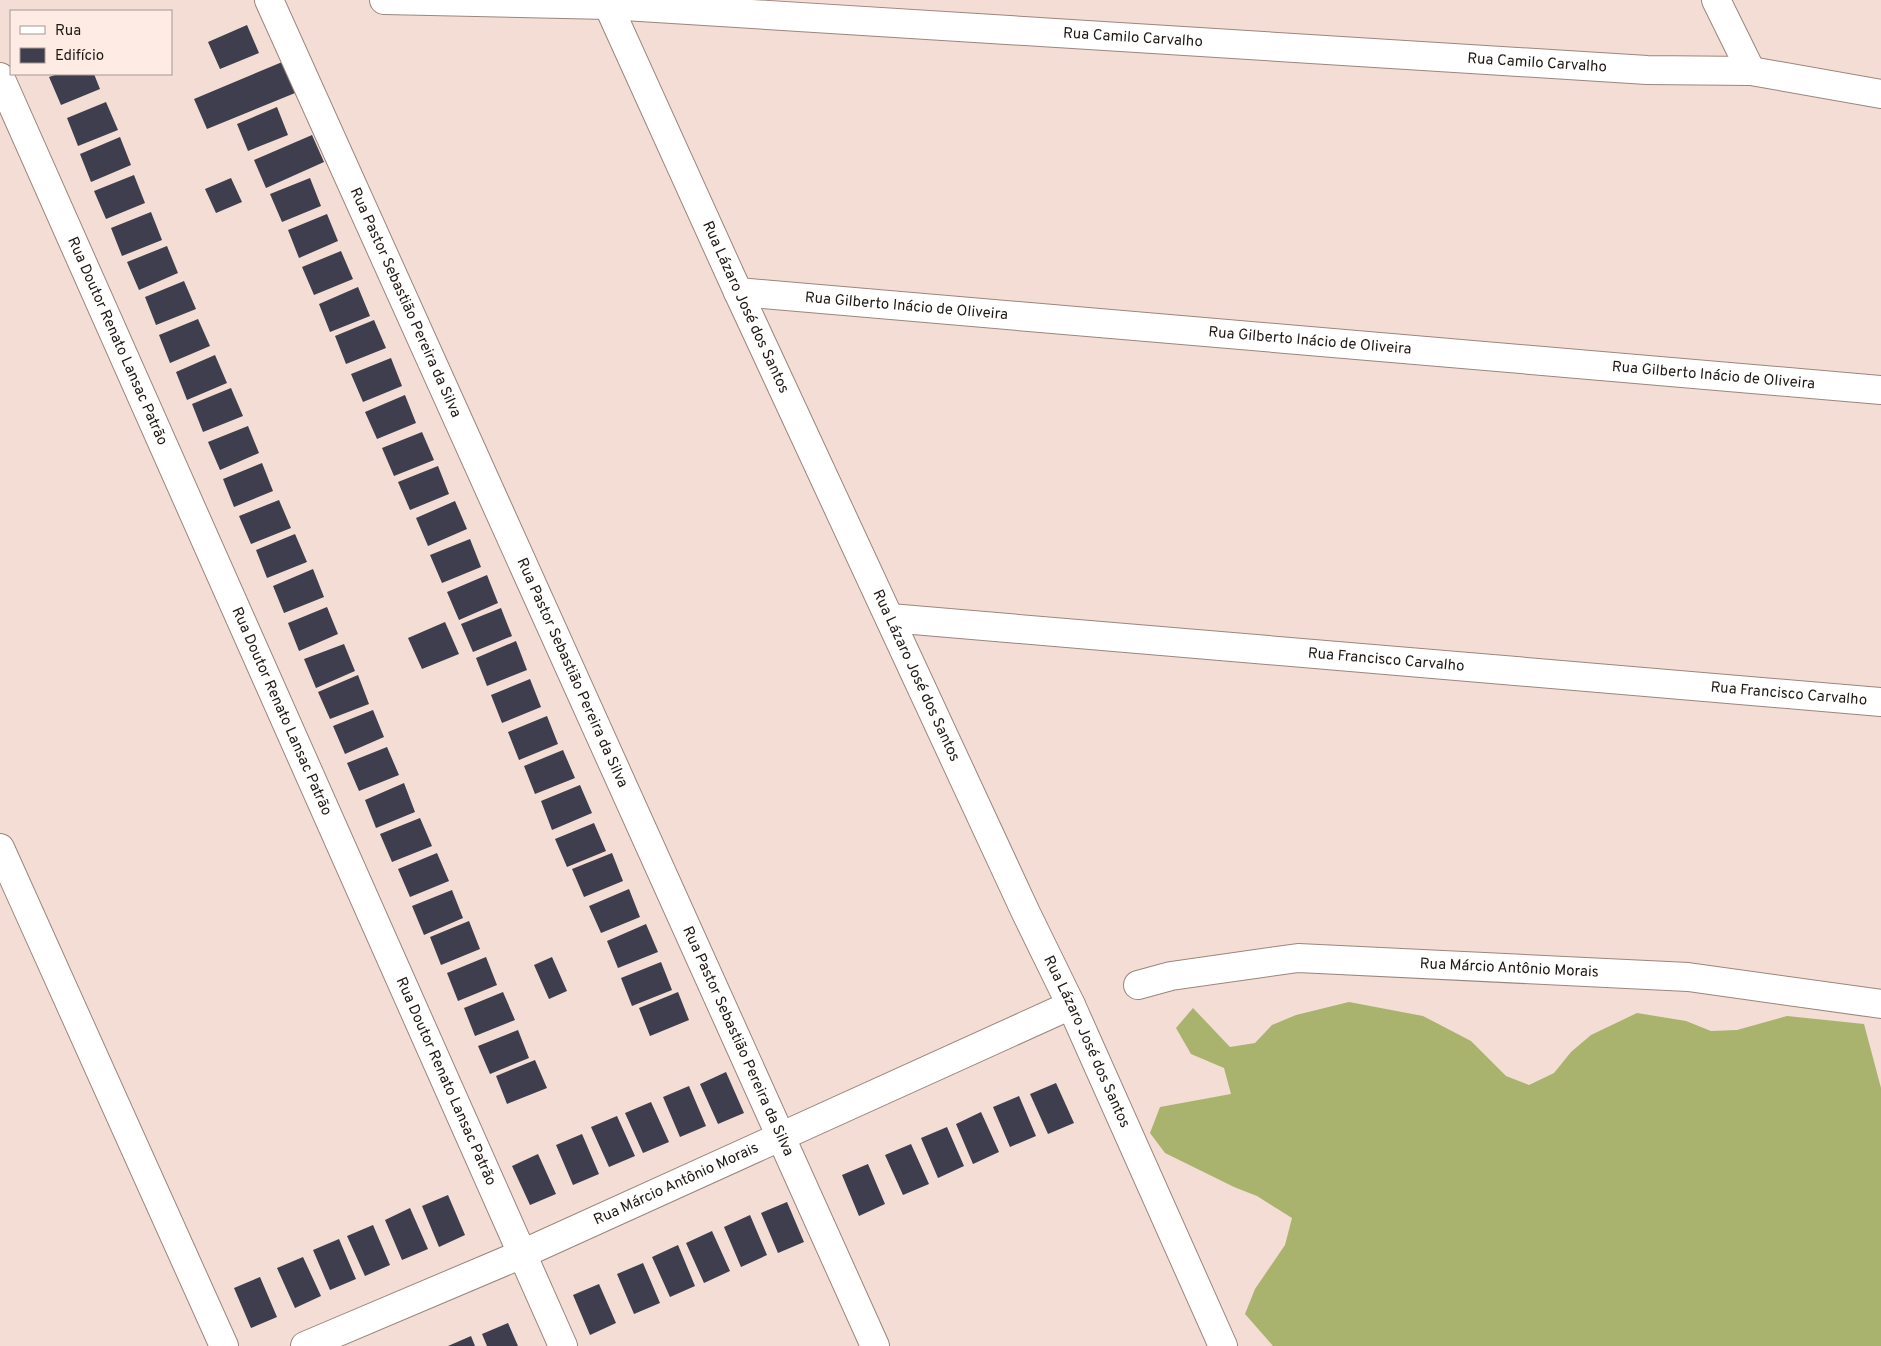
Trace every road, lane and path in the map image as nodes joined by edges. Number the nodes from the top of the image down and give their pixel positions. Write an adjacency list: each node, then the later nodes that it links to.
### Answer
1 (269, 0): 16 (street, Rua Pastor Sebastião Pereira da Silva)
2 (384, 0): 4 (street, Rua Camilo Carvalho)
3 (1716, 0): 5 (street)
4 (608, 5): 5 (street, Rua Camilo Carvalho); 8 (street, Rua Lázaro José dos Santos)
5 (1751, 71): 7 (street, Rua Camilo Carvalho)
6 (0, 77): 17 (street, Rua Doutor Renato Lansac Patrão)
7 (1881, 94)
8 (738, 292): 9 (street, Rua Gilberto Inácio de Oliveira); 10 (street, Rua Lázaro José dos Santos)
9 (1881, 390)
10 (890, 618): 11 (street, Rua Francisco Carvalho); 15 (street, Rua Lázaro José dos Santos)
11 (1881, 702)
12 (0, 848): 18 (street)
13 (1138, 985): 14 (street, Rua Márcio Antônio Morais)
14 (1881, 1004)
15 (1071, 1005): 16 (street, Rua Márcio Antônio Morais); 22 (street, Rua Lázaro José dos Santos)
16 (781, 1137): 17 (street, Rua Márcio Antônio Morais); 21 (street, Rua Pastor Sebastião Pereira da Silva)
17 (522, 1254): 19 (street, Rua Márcio Antônio Morais); 20 (street, Rua Doutor Renato Lansac Patrão)
18 (224, 1346)
19 (305, 1346)
20 (563, 1346)
21 (875, 1346)
22 (1223, 1346)

